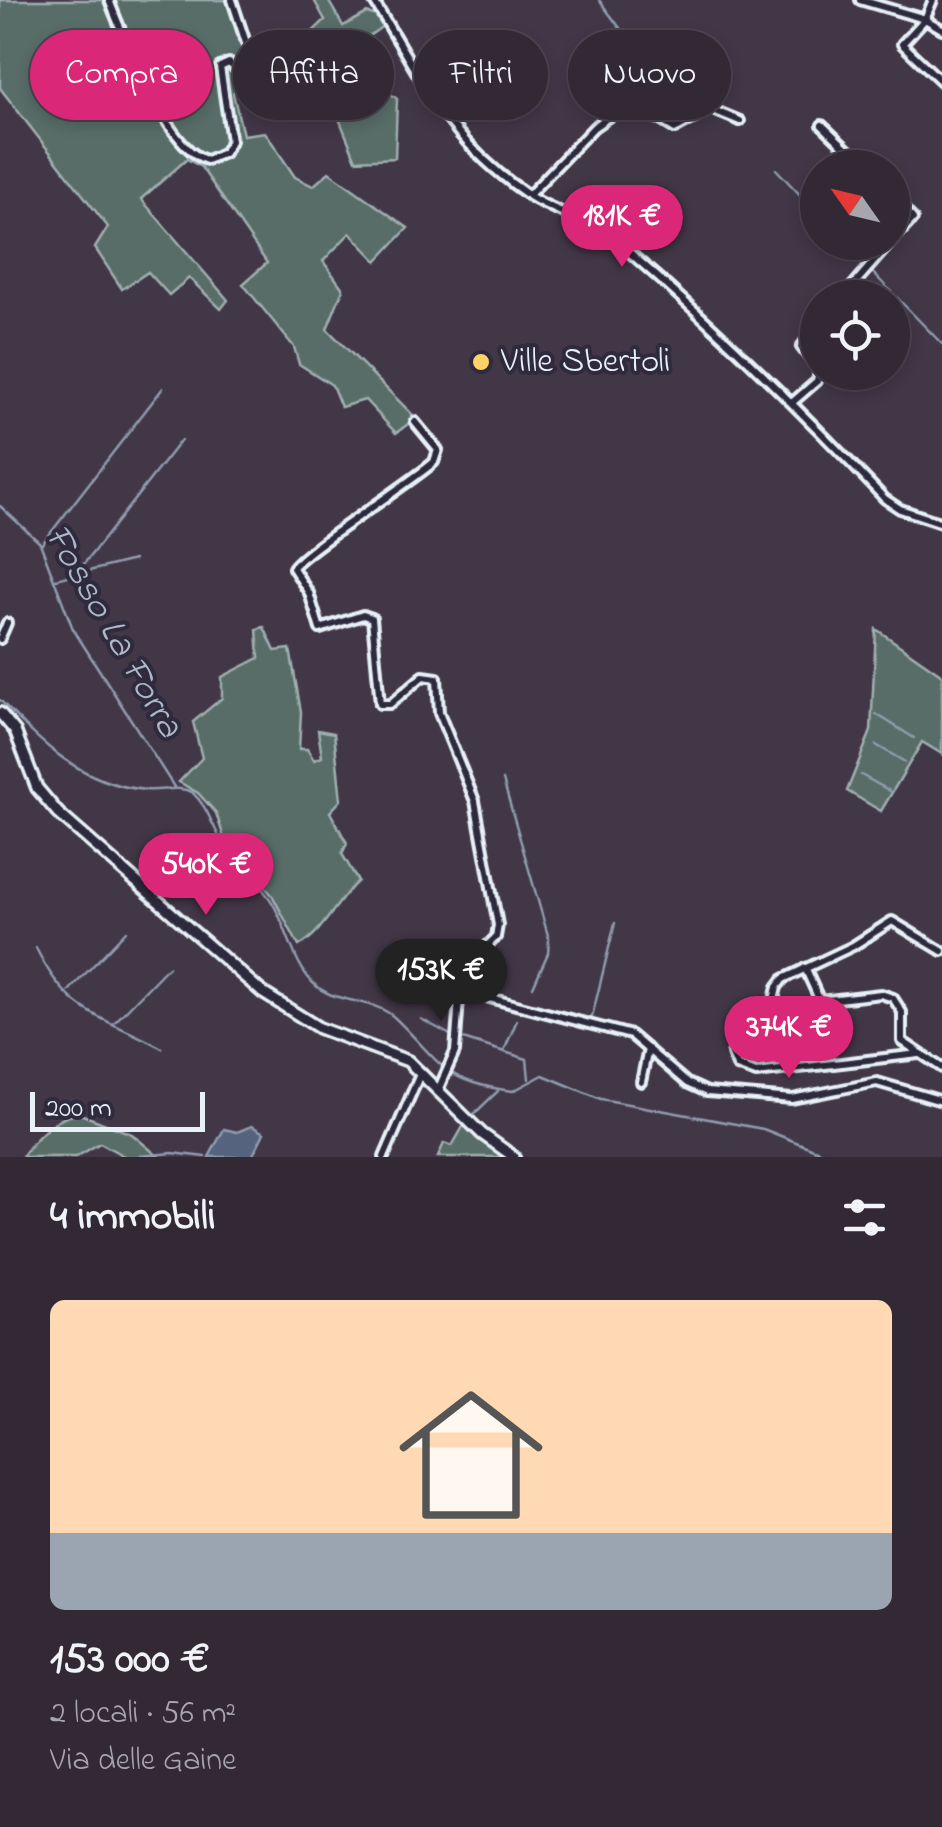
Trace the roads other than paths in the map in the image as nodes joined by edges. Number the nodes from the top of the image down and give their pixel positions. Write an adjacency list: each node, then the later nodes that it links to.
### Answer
1 (108, 0): 2 (street)
2 (232, 0)
3 (373, 0): 12 (street)
4 (860, 0): 6 (street)
5 (933, 0): 6 (street)
6 (925, 20): 7 (street); 8 (street)
7 (942, 30)
8 (942, 82)
9 (740, 121): 12 (street)
10 (822, 125): 11 (street)
11 (849, 150)
12 (529, 196): 16 (street)
13 (876, 260): 14 (street)
14 (858, 280)
15 (807, 390): 16 (street)
16 (794, 401): 18 (street)
17 (414, 422): 24 (street)
18 (942, 524)
19 (7, 623): 20 (street)
20 (0, 639)
21 (0, 713): 28 (street)
22 (942, 951): 23 (street)
23 (804, 968): 26 (street); 26 (street)
24 (459, 990): 25 (street); 30 (street)
25 (648, 1049): 29 (street); 31 (street)
26 (919, 1054): 27 (street)
27 (942, 1068)
28 (422, 1071): 30 (street); 32 (street)
29 (641, 1082)
30 (438, 1088): 33 (street)
31 (942, 1102)
32 (386, 1153)
33 (514, 1157)

